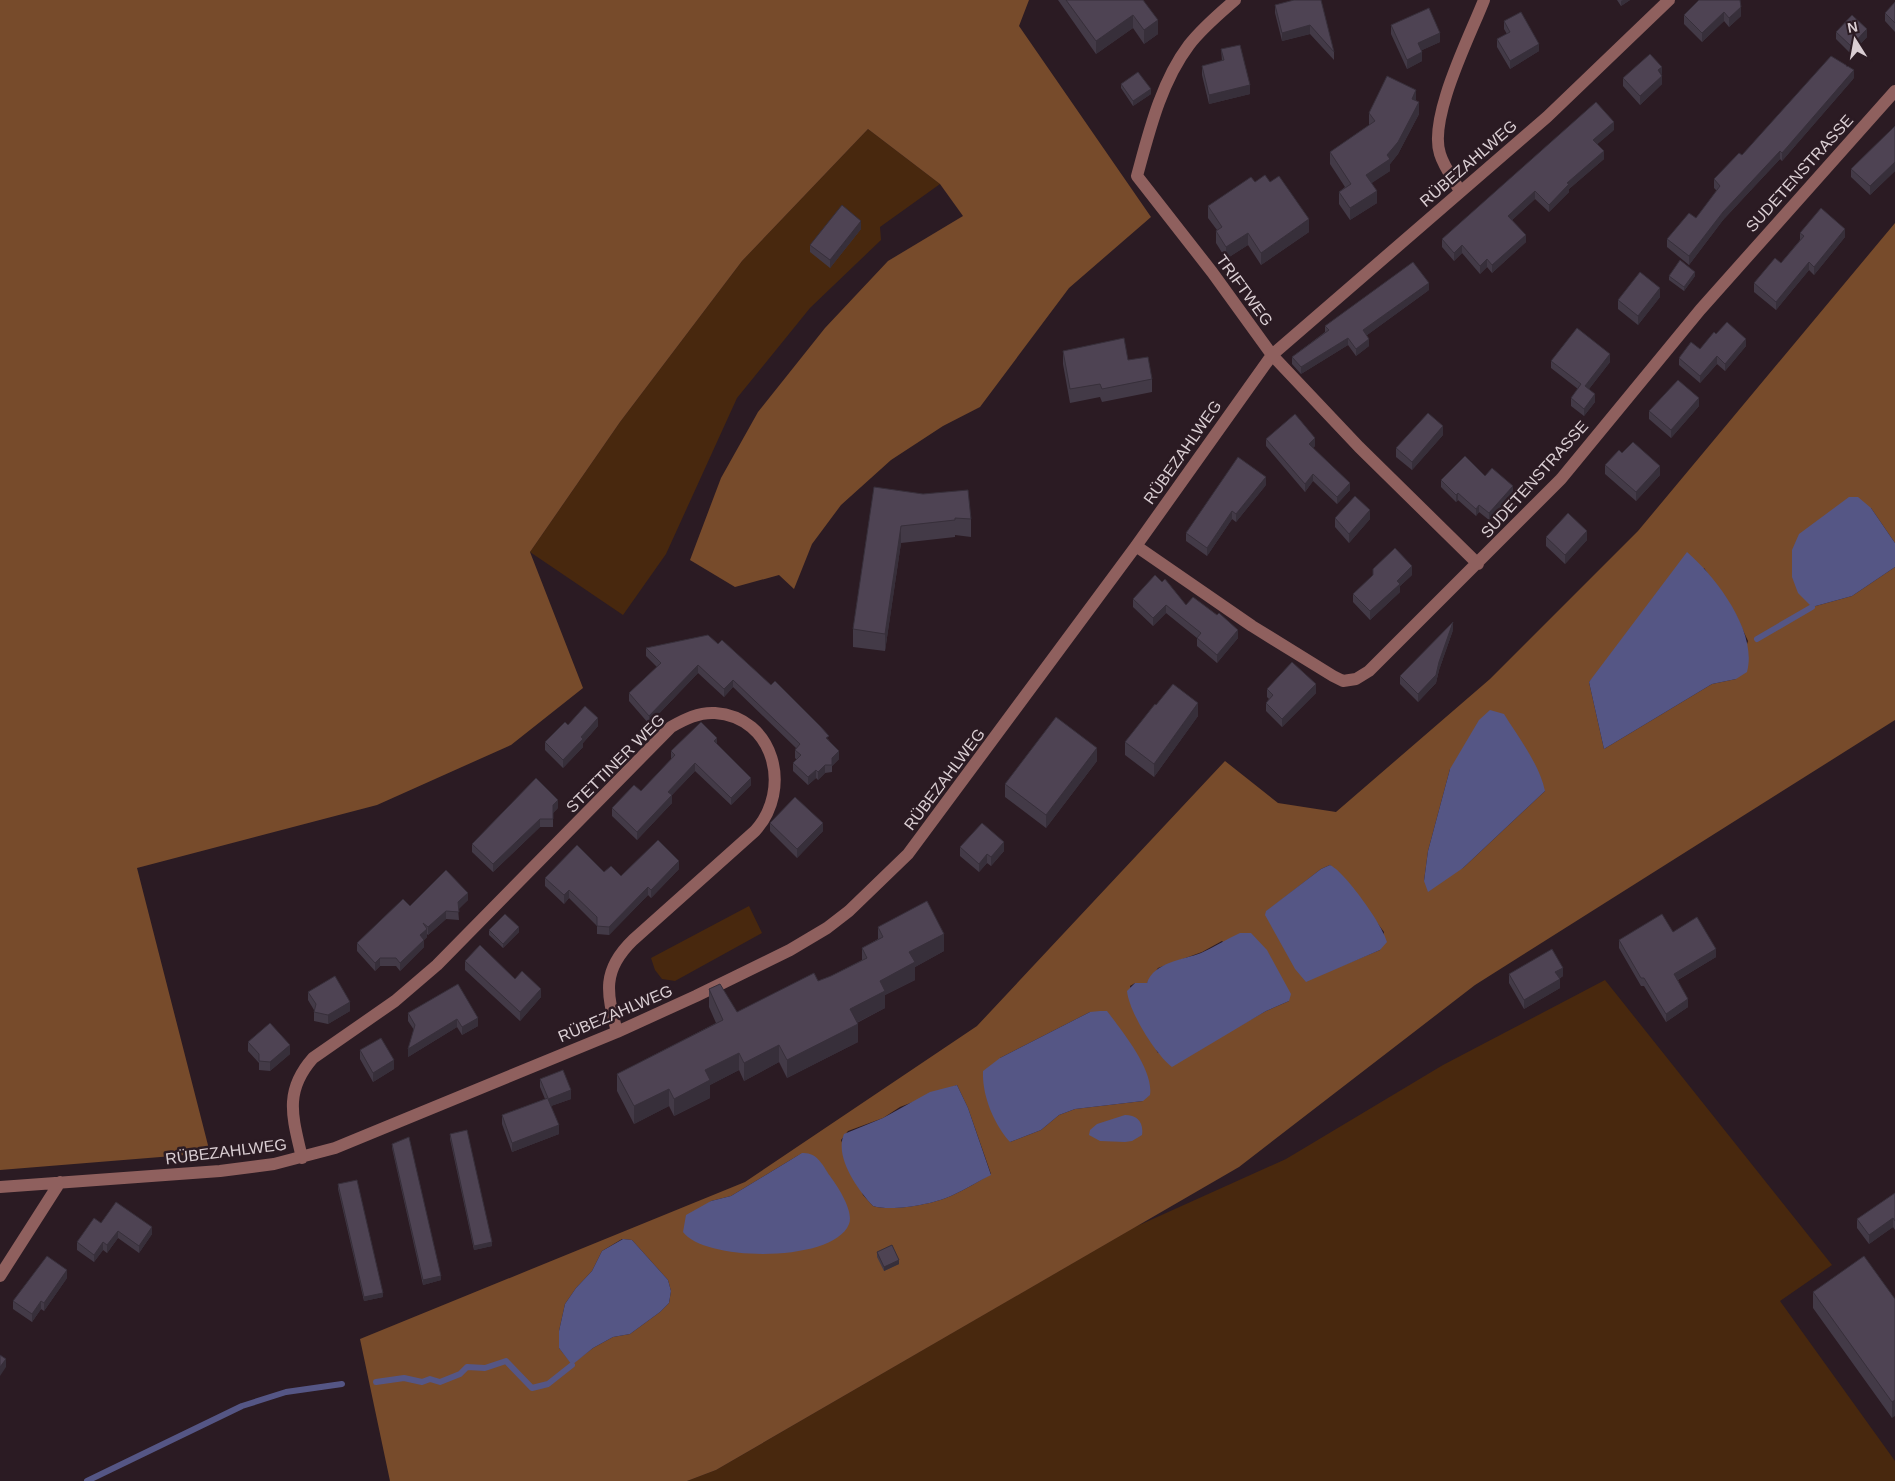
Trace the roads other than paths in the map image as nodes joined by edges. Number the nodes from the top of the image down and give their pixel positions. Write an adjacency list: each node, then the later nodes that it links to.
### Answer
1 (1235, 0): 6 (street, TRIFTWEG)
2 (1484, 0): 5 (street)
3 (1669, 0): 5 (street, RÜBEZAHLWEG)
4 (1895, 91): 8 (street, SUDETENSTRASSE)
5 (1460, 191): 6 (street, RÜBEZAHLWEG)
6 (1272, 355): 7 (street, RÜBEZAHLWEG); 8 (street, TRIFTWEG)
7 (1136, 546): 8 (street, SUDETENSTRASSE); 9 (street, RÜBEZAHLWEG)
8 (1478, 564)
9 (617, 1032): 10 (street, RÜBEZAHLWEG); 10 (street, STETTINER WEG)
10 (302, 1158): 11 (street, RÜBEZAHLWEG)
11 (60, 1182): 12 (street, RÜBEZAHLWEG); 13 (street)
12 (0, 1187)
13 (0, 1276)

